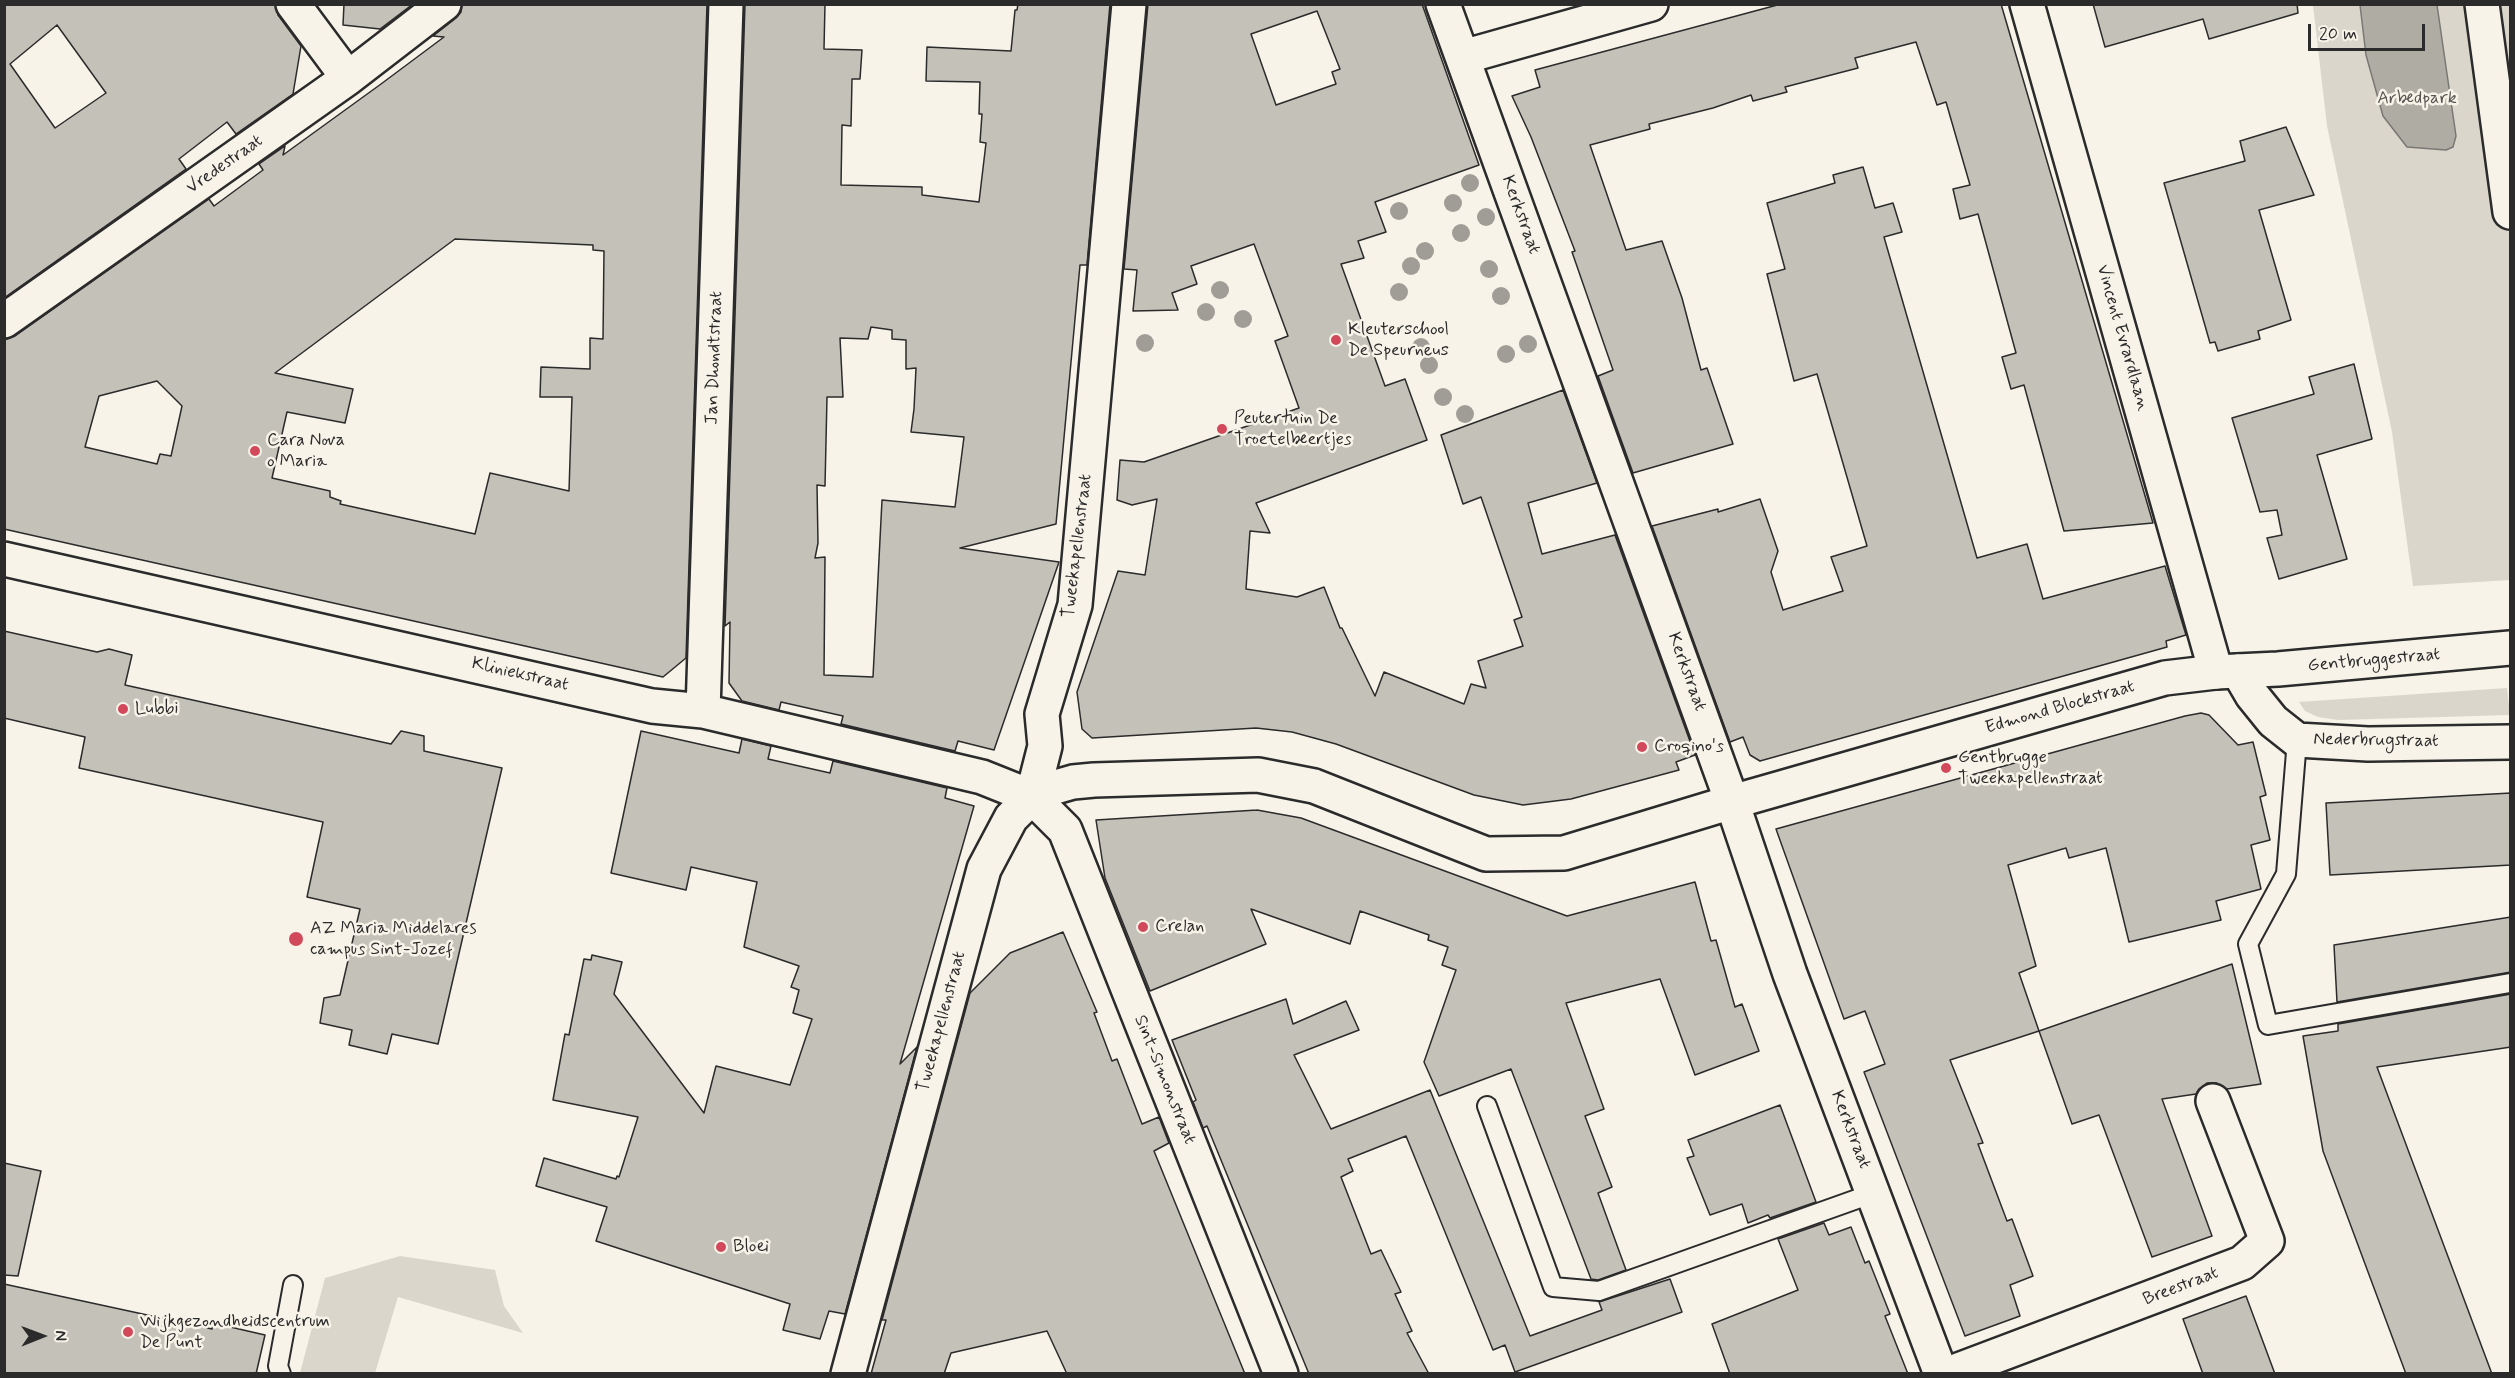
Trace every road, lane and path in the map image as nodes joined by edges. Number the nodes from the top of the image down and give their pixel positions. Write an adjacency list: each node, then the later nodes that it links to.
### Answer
1 (293, 4): 10 (street)
2 (444, 4): 10 (street, Vredestraat)
3 (726, 4): 16 (street, Jan Dhondtstraat)
4 (1129, 4): 19 (street, Tweekapellenstraat)
5 (1443, 4): 9 (street, Kerkstraat)
6 (1651, 4): 9 (street)
7 (2027, 4): 15 (street, Vincent Evrardlaan)
8 (2482, 4): 11 (street)
9 (1463, 57): 20 (street, Kerkstraat)
10 (348, 78): 12 (street, Vredestraat)
11 (2511, 212)
12 (4, 321)
13 (4, 559): 16 (street, Kliniekstraat)
14 (2511, 648): 15 (street, Gentbruggestraat)
15 (2227, 671): 17 (street, Nederbrugstraat); 20 (street, Edmond Blockstraat)
16 (703, 711): 19 (street, Kliniekstraat)
17 (2297, 740): 18 (street, Nederbrugstraat); 21 (lane)
18 (2511, 742)
19 (1032, 797): 20 (street, Edmond Blockstraat); 27 (street, Tweekapellenstraat); 28 (street, Sint-Simonstraat)
20 (1732, 802): 24 (street, Kerkstraat)
21 (2511, 982)
22 (2213, 1101): 30 (street, Breestraat)
23 (1487, 1106): 24 (lane)
24 (1874, 1193): 29 (street, Kerkstraat)
25 (293, 1285): 26 (lane)
26 (281, 1374)
27 (848, 1374)
28 (1281, 1374)
29 (1941, 1374)
30 (1948, 1374)

